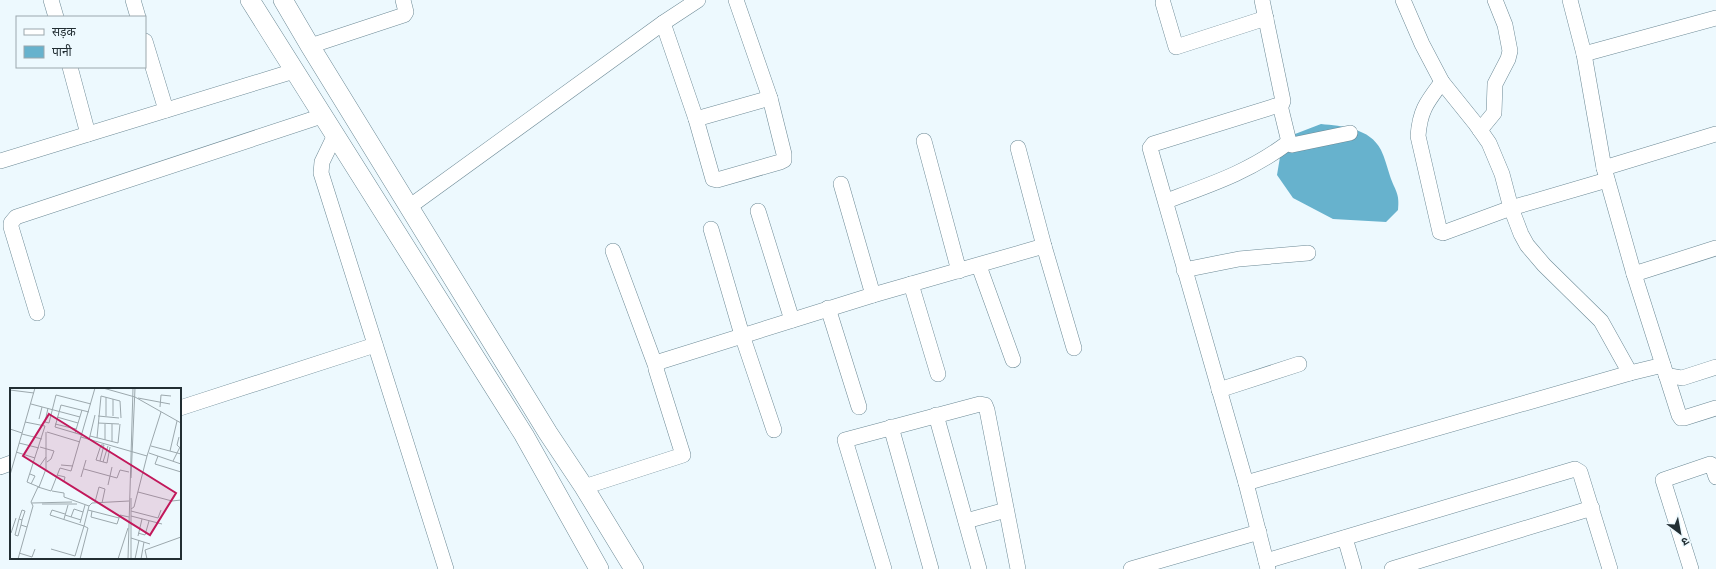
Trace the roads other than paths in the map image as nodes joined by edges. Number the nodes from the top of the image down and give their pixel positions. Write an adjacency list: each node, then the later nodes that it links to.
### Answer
1 (51, 0): 13 (street)
2 (133, 0): 14 (street)
3 (250, 0): 22 (main road)
4 (283, 0): 19 (main road)
5 (402, 0): 19 (street)
6 (698, 0): 17 (street)
7 (736, 0): 24 (street)
8 (1262, 0): 15 (street)
9 (1402, 0): 23 (street)
10 (1495, 0): 29 (street)
11 (1570, 0): 20 (street)
12 (1163, 3): 15 (street)
13 (56, 16)
14 (138, 16)
15 (1266, 18): 25 (street)
16 (1716, 18): 20 (street)
17 (662, 23): 28 (street); 41 (street)
18 (146, 44): 26 (street)
19 (310, 46): 41 (main road)
20 (1584, 54): 38 (street)
21 (70, 68): 31 (street)
22 (294, 71): 26 (street); 27 (main road)
23 (1442, 82): 29 (street); 42 (street)
24 (770, 98): 28 (street); 28 (street)
25 (1280, 105): 35 (street); 40 (street)
26 (166, 110): 31 (street)
27 (322, 116): 32 (main road); 56 (street)
28 (696, 119)
29 (1480, 130): 42 (street)
30 (1350, 133): 35 (street)
31 (88, 134): 37 (street)
32 (335, 134): 59 (street); 88 (main road)
33 (1716, 134): 38 (street)
34 (924, 141): 51 (street)
35 (1289, 142): 40 (street)
36 (1018, 148): 45 (street)
37 (0, 161)
38 (1606, 174): 42 (street); 52 (street)
39 (840, 184): 54 (street)
40 (1166, 201): 50 (street)
41 (409, 207): 79 (main road)
42 (1511, 208): 66 (street)
43 (758, 211): 57 (street)
44 (711, 229): 58 (street)
45 (1044, 246): 49 (street); 60 (street)
46 (1716, 248): 52 (street)
47 (613, 251): 63 (street)
48 (1308, 253): 50 (street)
49 (979, 266): 51 (street); 61 (street)
50 (1184, 270): 68 (street)
51 (959, 271): 53 (street)
52 (1634, 274): 65 (street)
53 (911, 284): 54 (street); 67 (street)
54 (872, 295): 55 (street)
55 (828, 308): 57 (street); 69 (street)
56 (37, 313)
57 (792, 320): 58 (street)
58 (742, 335): 63 (street); 74 (street)
59 (375, 345): 70 (street); 87 (street)
60 (1074, 348)
61 (1013, 360)
62 (1299, 364): 68 (street)
63 (656, 367): 79 (street)
64 (1716, 367): 65 (street)
65 (1664, 370): 66 (street); 71 (street)
66 (1630, 373): 78 (street)
67 (938, 374)
68 (1219, 390): 78 (street)
69 (859, 407)
70 (181, 408)
71 (1716, 408)
72 (936, 416): 73 (street); 81 (street); 82 (street)
73 (891, 427): 90 (street); 91 (street)
74 (774, 430)
75 (10, 463): 76 (street)
76 (0, 467)
77 (1716, 477): 98 (street)
78 (1246, 483): 83 (street)
79 (584, 487): 89 (main road)
80 (1592, 508): 84 (street); 96 (street); 97 (street)
81 (1006, 510): 82 (street); 93 (street)
82 (966, 522): 92 (street)
83 (1259, 532): 85 (street); 86 (street)
84 (1345, 538): 86 (street); 95 (street)
85 (1176, 562): 94 (street)
86 (1267, 565)
87 (446, 569)
88 (599, 569)
89 (634, 569)
90 (884, 569)
91 (931, 569)
92 (979, 569)
93 (1018, 569)
94 (1131, 569)
95 (1354, 569)
96 (1392, 569)
97 (1610, 569)
98 (1691, 569)

